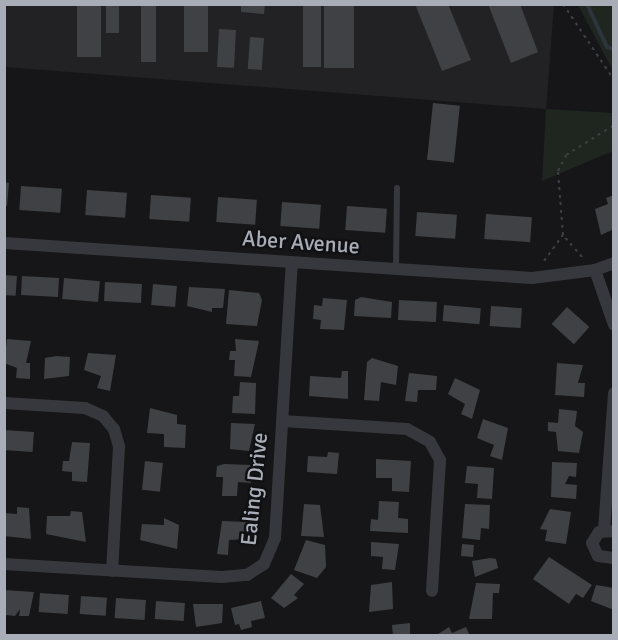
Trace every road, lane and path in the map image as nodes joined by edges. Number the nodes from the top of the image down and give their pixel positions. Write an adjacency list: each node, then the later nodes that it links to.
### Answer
1 (563, 4): 2 (path)
2 (614, 80)
3 (614, 124): 5 (path)
4 (398, 188): 11 (lane)
5 (563, 235): 7 (path); 8 (path)
6 (4, 243): 9 (street, Aber Avenue)
7 (582, 256)
8 (544, 261)
9 (292, 263): 11 (street, Aber Avenue); 16 (street, Ealing Drive)
10 (614, 263): 12 (street, Aber Avenue)
11 (396, 269): 12 (street, Aber Avenue)
12 (595, 270): 13 (street)
13 (614, 325)
14 (614, 393): 17 (street)
15 (4, 403): 20 (street)
16 (283, 421): 20 (street, Ealing Drive); 21 (street)
17 (609, 531): 18 (street)
18 (614, 558)
19 (4, 564): 20 (street, Ealing Drive)
20 (112, 571)
21 (432, 591)

